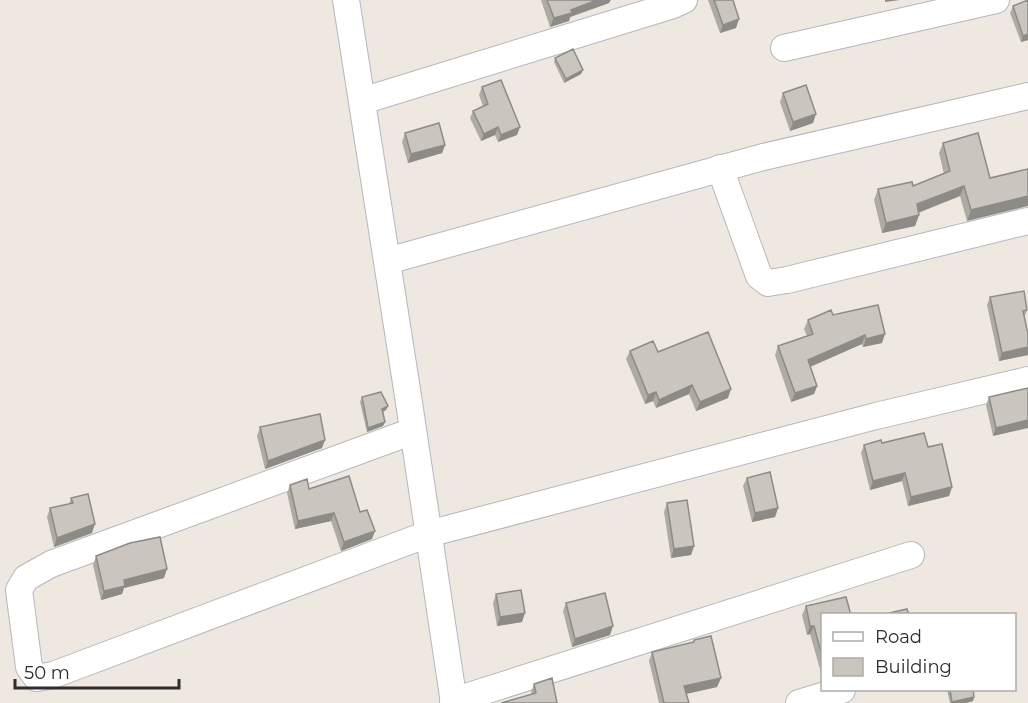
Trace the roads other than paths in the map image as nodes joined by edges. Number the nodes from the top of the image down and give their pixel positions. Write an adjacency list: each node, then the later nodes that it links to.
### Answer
1 (346, 0): 6 (street)
2 (684, 0): 6 (street)
3 (996, 0): 4 (street)
4 (784, 48)
5 (1028, 96): 7 (street)
6 (362, 101): 9 (street)
7 (720, 168): 8 (street); 9 (street)
8 (1028, 220)
9 (387, 261): 11 (street)
10 (1028, 380): 12 (street)
11 (413, 431): 12 (street); 12 (street)
12 (428, 534): 15 (street)
13 (911, 555): 15 (street)
14 (839, 691): 16 (street)
15 (453, 702)
16 (799, 703)

